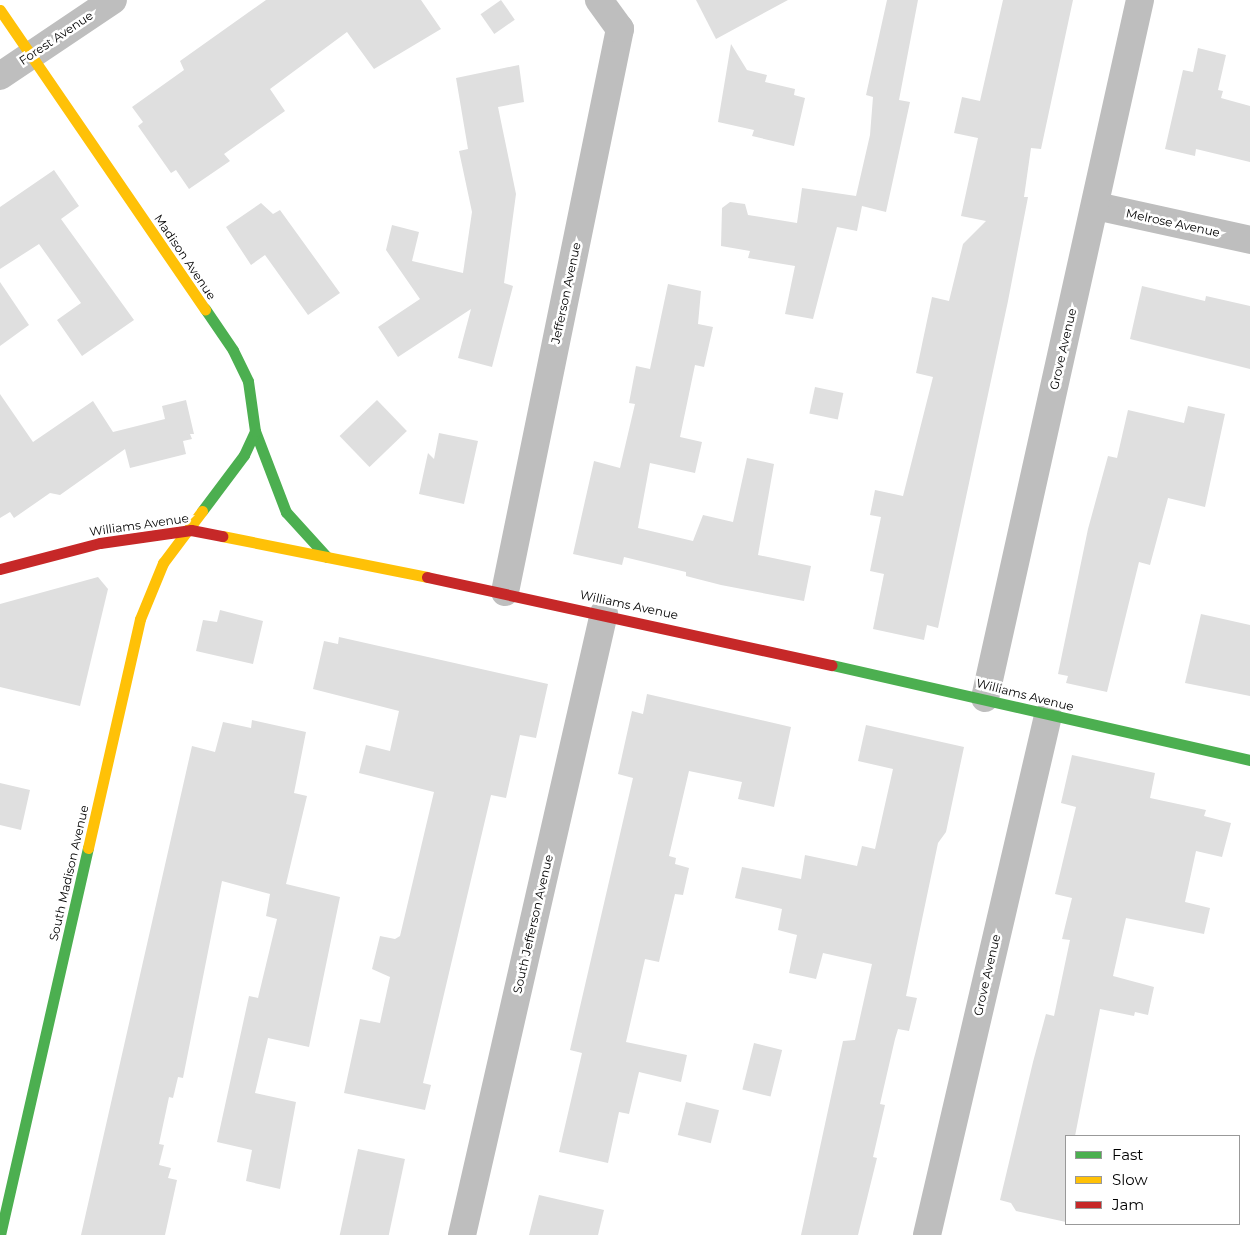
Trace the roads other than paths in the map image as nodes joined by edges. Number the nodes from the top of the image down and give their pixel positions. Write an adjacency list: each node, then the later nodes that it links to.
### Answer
1 (112, 0): 5 (street, Forest Avenue)
2 (599, 0): 13 (street, Jefferson Avenue)
3 (1140, 0): 7 (street, Grove Avenue)
4 (0, 10): 5 (street, Madison Avenue)
5 (31, 55): 6 (street, Forest Avenue); 9 (street, Madison Avenue)
6 (0, 76)
7 (1096, 206): 8 (street, Melrose Avenue); 15 (street, Grove Avenue)
8 (1250, 240)
9 (256, 431): 10 (street); 11 (street, Madison Avenue)
10 (191, 530): 11 (street, Williams Avenue); 12 (street, Williams Avenue); 18 (street, South Madison Avenue)
11 (327, 557): 13 (street, Williams Avenue)
12 (0, 569)
13 (505, 592): 14 (street, Williams Avenue)
14 (604, 613): 15 (street, Williams Avenue); 19 (street, South Jefferson Avenue)
15 (985, 698): 16 (street, Williams Avenue)
16 (1048, 716): 17 (street, Williams Avenue); 20 (street, Grove Avenue)
17 (1250, 760)
18 (0, 1235)
19 (462, 1235)
20 (927, 1235)

